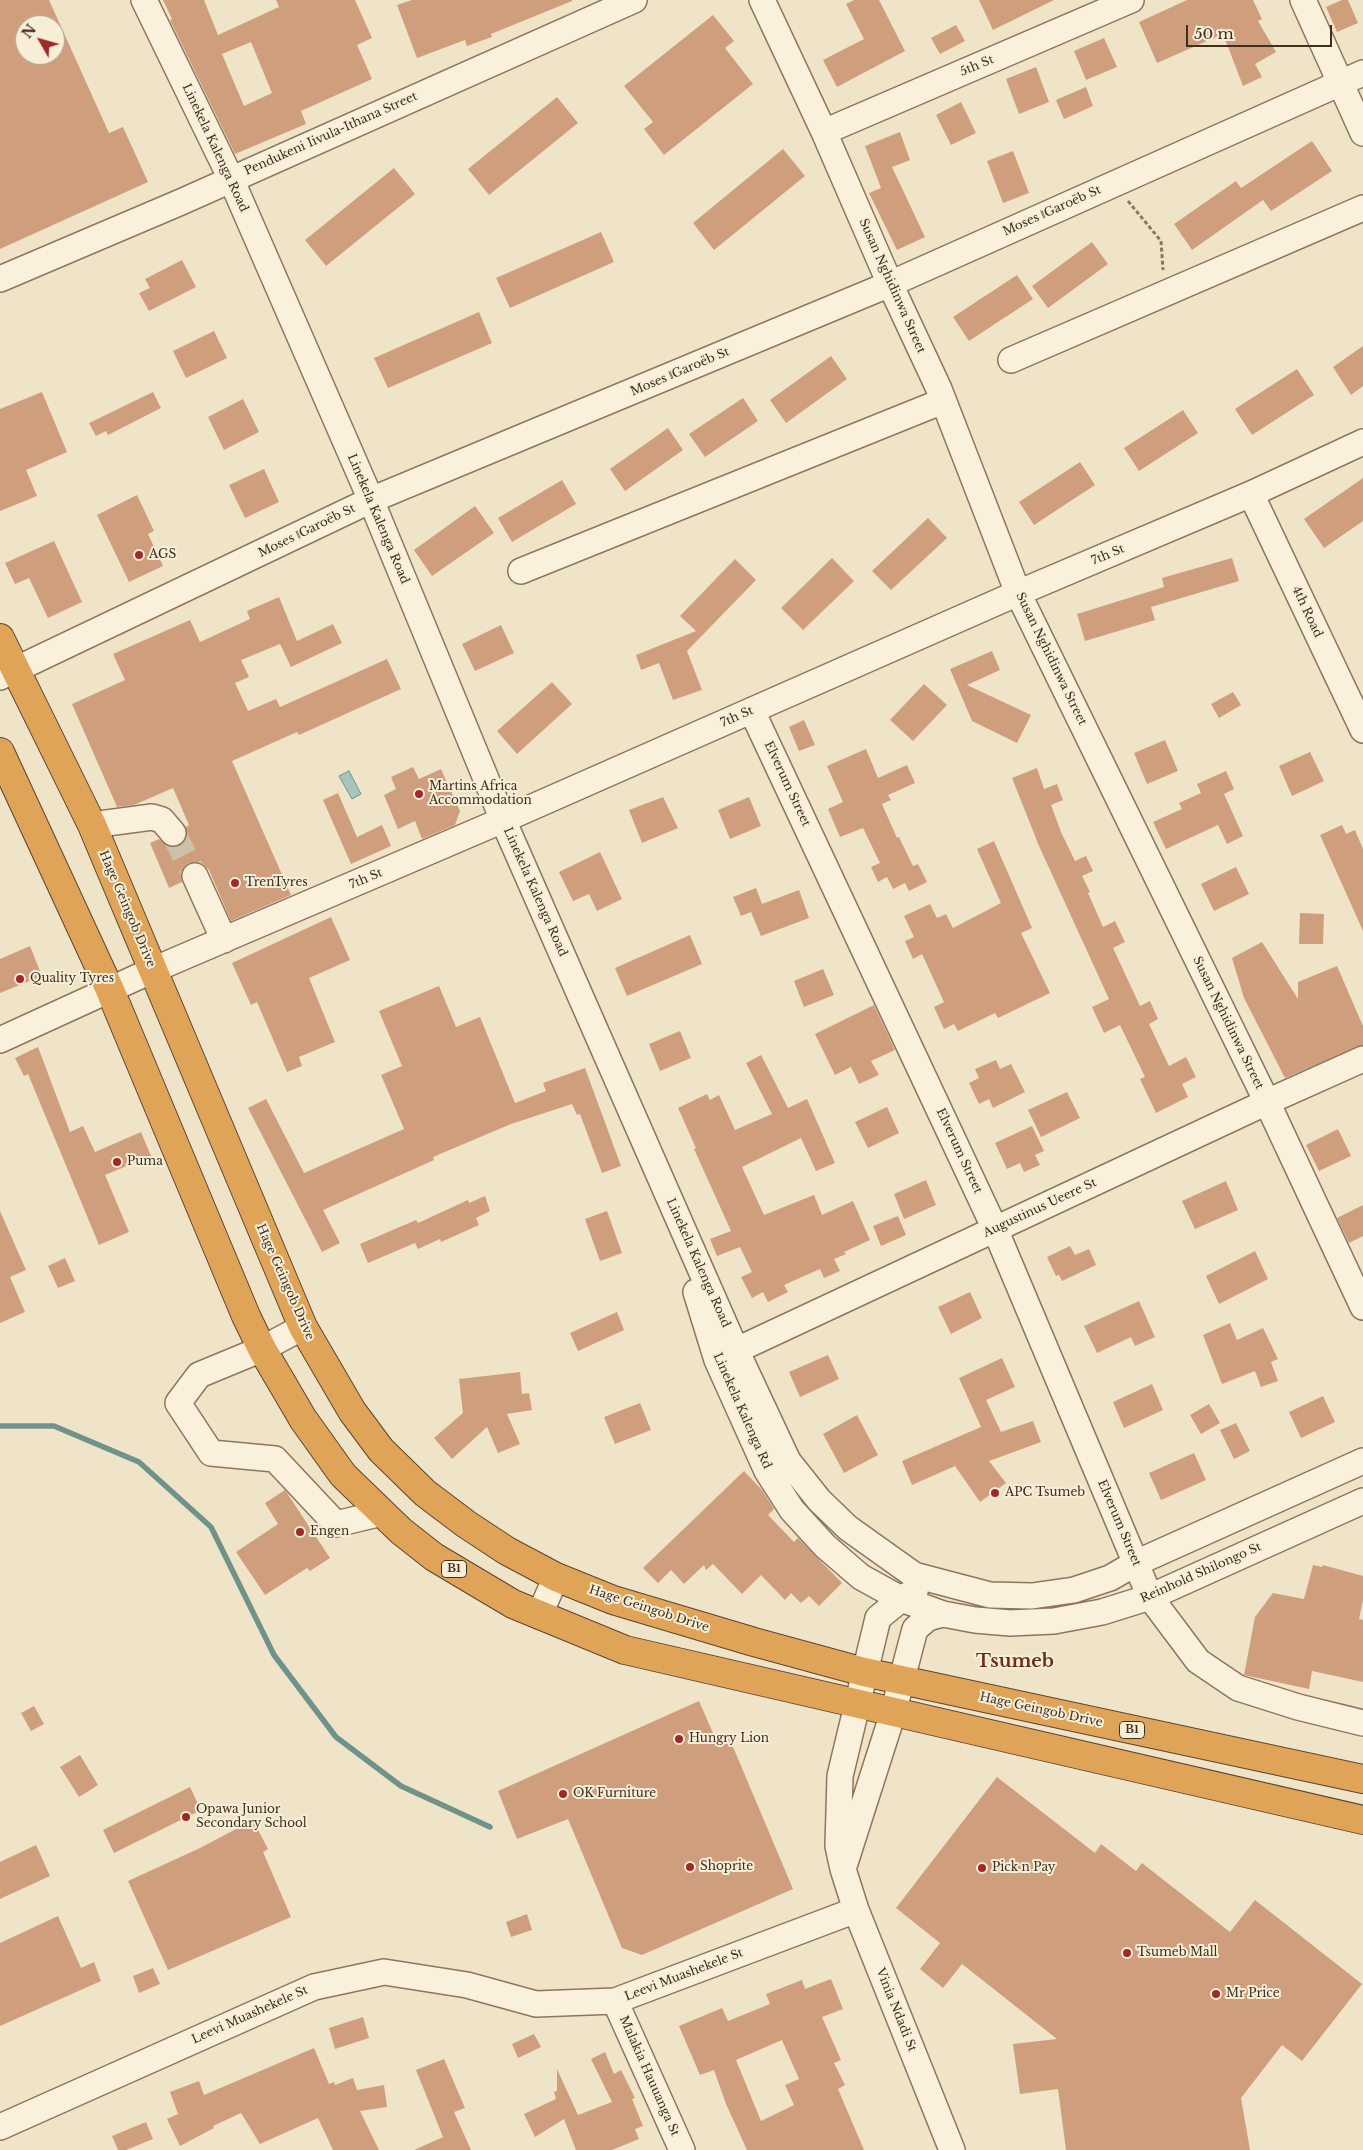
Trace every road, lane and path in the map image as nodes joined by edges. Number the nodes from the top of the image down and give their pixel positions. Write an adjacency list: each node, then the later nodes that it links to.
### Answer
1 (144, 0): 10 (street, Linekela Kalenga Road)
2 (634, 0): 10 (street, Pendukeni Iivula-Ithana Street)
3 (762, 0): 8 (street, Susan Nghidinwa Street)
4 (1131, 0): 8 (street, 5th St)
5 (1303, 0): 7 (street)
6 (1363, 73): 7 (street, Moses ǁGaroëb St)
7 (1340, 83): 9 (street); 11 (street, Moses ǁGaroëb St)
8 (824, 132): 14 (street, Susan Nghidinwa Street)
9 (1363, 133)
10 (231, 179): 13 (street, Pendukeni Iivula-Ithana Street); 20 (street, Linekela Kalenga Road)
11 (1114, 183): 14 (street, Moses ǁGaroëb St); 15 (path)
12 (1363, 208): 15 (street)
13 (0, 278)
14 (890, 284): 17 (street, Susan Nghidinwa Street); 20 (street, Moses ǁGaroëb St)
15 (1164, 294): 16 (street)
16 (1011, 360)
17 (943, 401): 21 (street); 22 (street, Susan Nghidinwa Street)
18 (1363, 442): 19 (street, 7th St)
19 (1251, 494): 22 (street, 7th St); 26 (street, 4th Road)
20 (371, 500): 24 (street, Moses ǁGaroëb St); 28 (street, Linekela Kalenga Road)
21 (521, 571)
22 (1018, 594): 25 (street, 7th St); 37 (street, Susan Nghidinwa Street)
23 (0, 638): 24 (highway, Hage Geingob Drive / B1)
24 (8, 674): 29 (highway, Hage Geingob Drive / B1)
25 (752, 711): 28 (street, 7th St); 38 (street, Elverum Street)
26 (1363, 730)
27 (0, 752): 34 (highway, B1)
28 (504, 820): 32 (street, 7th St); 42 (street, Linekela Kalenga Road)
29 (92, 825): 30 (street); 33 (highway, Hage Geingob Drive / B1)
30 (173, 833)
31 (195, 876): 32 (street)
32 (224, 940): 33 (street, 7th St)
33 (153, 970): 34 (street, 7th St); 40 (highway, Hage Geingob Drive / B1)
34 (110, 990): 35 (street, 7th St); 41 (highway, B1)
35 (0, 1040)
36 (1363, 1059): 37 (street, Augustinus Ueere St)
37 (1267, 1102): 38 (street, Augustinus Ueere St); 39 (street, Susan Nghidinwa Street)
38 (995, 1229): 42 (street, Augustinus Ueere St); 46 (street, Elverum Street)
39 (1363, 1307)
40 (303, 1327): 41 (street); 47 (highway, Hage Geingob Drive / B1)
41 (262, 1349): 45 (highway, B1); 45 (street)
42 (727, 1355): 48 (street, Linekela Kalenga Rd); 49 (street, Linekela Kalenga Road)
43 (1363, 1461): 46 (street)
44 (1363, 1501): 50 (street, Reinhold Shilongo St)
45 (382, 1512): 52 (highway, B1)
46 (1136, 1563): 49 (street); 50 (street, Elverum Street)
47 (556, 1577): 52 (street); 55 (highway, Hage Geingob Drive / B1)
48 (861, 1577): 49 (street, Linekela Kalenga Rd); 53 (street)
49 (912, 1593): 51 (street, Reinhold Shilongo St); 53 (street); 54 (street)
50 (1150, 1598): 51 (street, Reinhold Shilongo St); 59 (street, Elverum Street)
51 (944, 1614): 54 (street)
52 (539, 1616): 57 (highway, B1)
53 (878, 1618): 55 (street)
54 (915, 1629): 56 (street)
55 (864, 1672): 56 (highway, Hage Geingob Drive / B1); 57 (street, Vinia Ndadi St)
56 (902, 1680): 58 (street); 60 (highway, Hage Geingob Drive / B1)
57 (857, 1704): 58 (highway, B1); 62 (street, Vinia Ndadi St)
58 (893, 1713): 61 (highway, B1); 62 (street)
59 (1363, 1723)
60 (1363, 1779)
61 (1363, 1820)
62 (843, 1869): 63 (street, Vinia Ndadi St)
63 (856, 1910): 64 (street, Leevi Muashekele St); 67 (street, Vinia Ndadi St)
64 (615, 2001): 65 (street, Leevi Muashekele St); 66 (street, Malakia Hauuanga St)
65 (0, 2127)
66 (682, 2150)
67 (952, 2150)

